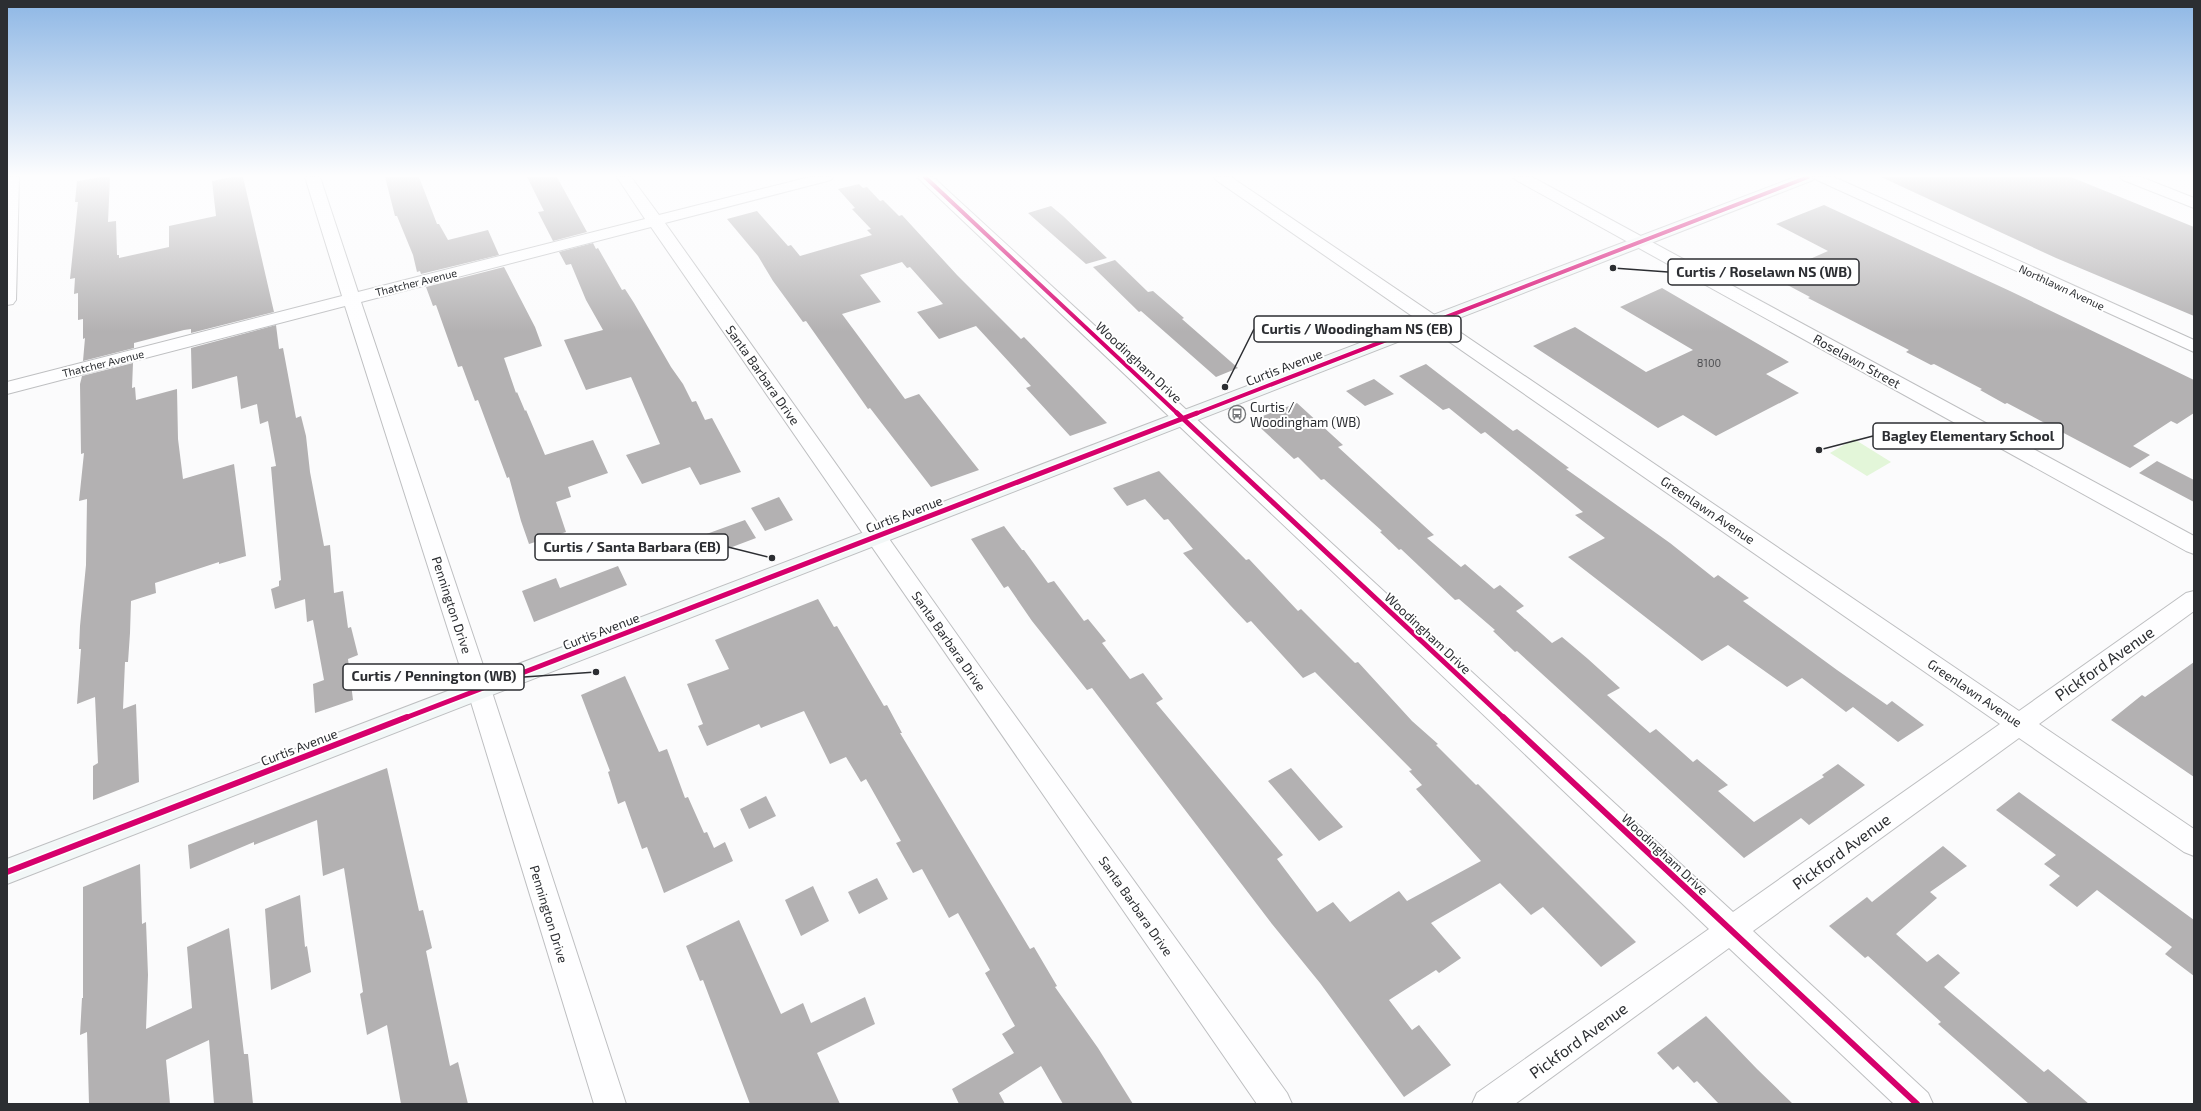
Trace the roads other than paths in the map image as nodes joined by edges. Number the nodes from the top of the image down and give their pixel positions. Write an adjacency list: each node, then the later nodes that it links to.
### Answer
1 (9, 229): 12 (street)
2 (329, 229): 11 (street, Pennington Drive)
3 (628, 229): 11 (street, Thatcher Avenue)
4 (660, 229): 17 (street, Santa Barbara Drive)
5 (980, 229): 16 (street, Woodingham Drive)
6 (1297, 229): 13 (street, Greenlawn Avenue)
7 (1616, 229): 10 (street, Roselawn Street)
8 (1674, 229): 10 (street, Curtis Avenue)
9 (1935, 229): 14 (street, Northlawn Avenue)
10 (1640, 242): 13 (street, Curtis Avenue); 18 (street, Roselawn Street)
11 (352, 298): 15 (street, Thatcher Avenue); 20 (street, Pennington Drive)
12 (7, 300)
13 (1433, 321): 16 (street, Curtis Avenue); 21 (street, Greenlawn Avenue)
14 (2194, 347)
15 (7, 388)
16 (1182, 418): 17 (street, Curtis Avenue); 24 (street, Woodingham Drive)
17 (876, 536): 20 (street, Curtis Avenue); 26 (street, Santa Barbara Drive)
18 (2194, 546)
19 (2194, 599): 21 (street, Pickford Avenue)
20 (479, 689): 23 (street, Curtis Avenue); 25 (street, Pennington Drive)
21 (2019, 723): 22 (street, Greenlawn Avenue); 24 (street, Pickford Avenue)
22 (2194, 844)
23 (7, 872)
24 (1730, 930): 27 (street, Pickford Avenue); 28 (street, Woodingham Drive)
25 (610, 1104)
26 (1276, 1104)
27 (1488, 1104)
28 (1917, 1104)

